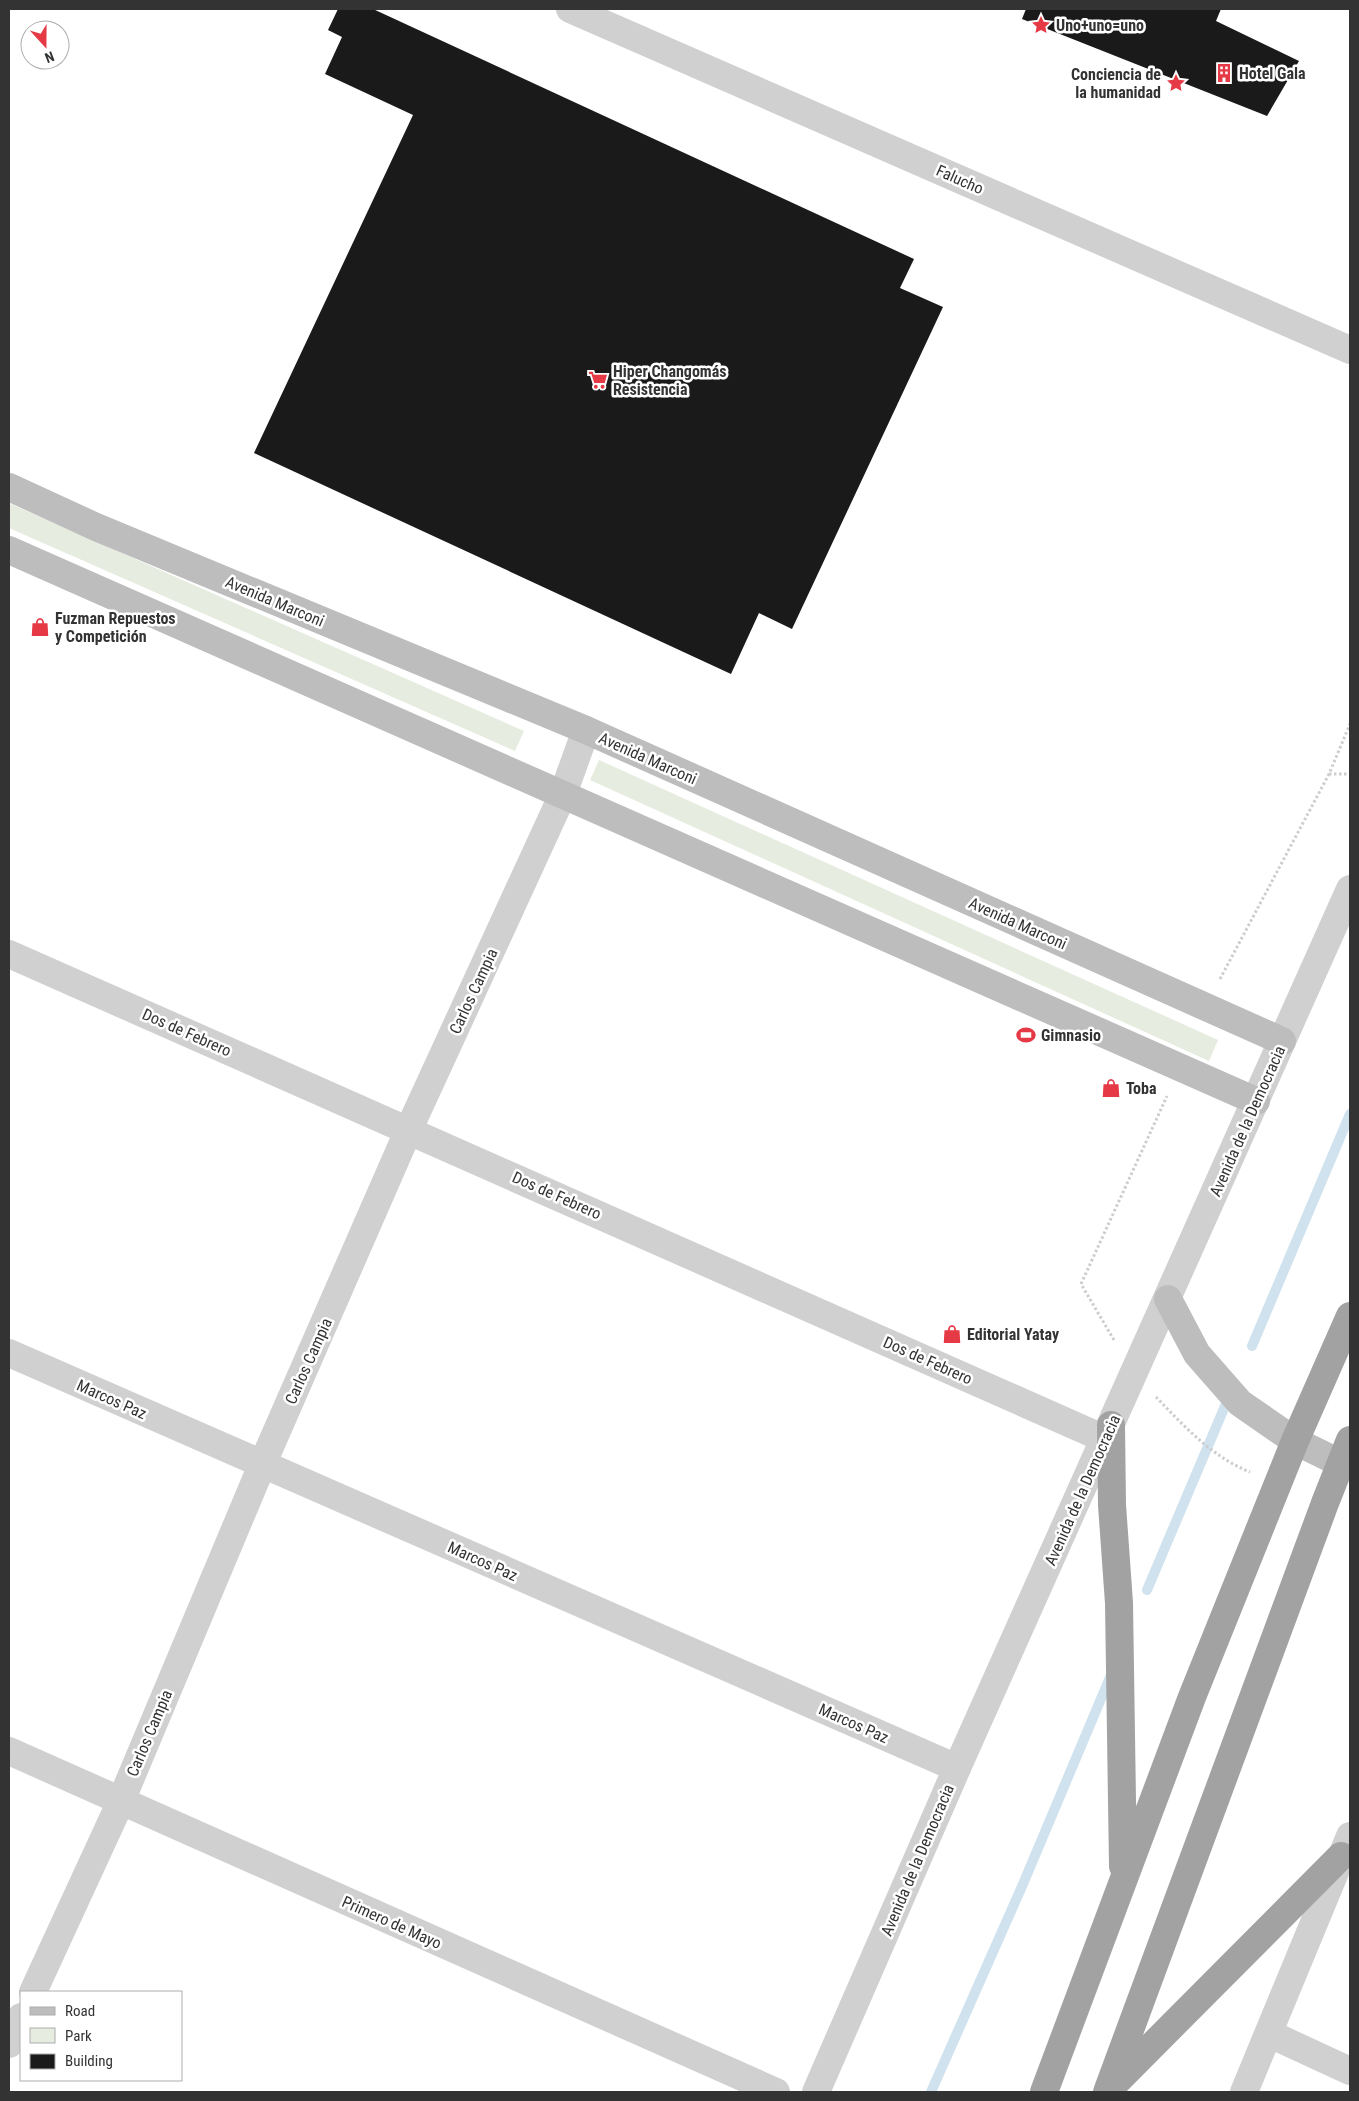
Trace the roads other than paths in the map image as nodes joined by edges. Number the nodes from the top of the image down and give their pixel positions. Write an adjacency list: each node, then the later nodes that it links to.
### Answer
1 (570, 9): 2 (street, Falucho)
2 (1350, 350)
3 (9, 488): 5 (main road, Avenida Marconi)
4 (9, 550): 6 (main road)
5 (586, 730): 6 (street, Carlos Campia); 9 (main road, Avenida Marconi)
6 (563, 794): 10 (main road); 11 (street, Carlos Campia)
7 (1350, 889): 9 (street, Avenida de la Democracia)
8 (9, 954): 11 (street, Dos de Febrero)
9 (1282, 1041): 10 (street, Avenida de la Democracia)
10 (1256, 1101): 12 (street, Avenida de la Democracia)
11 (409, 1129): 15 (street, Dos de Febrero); 18 (street, Carlos Campia)
12 (1168, 1299): 15 (street, Avenida de la Democracia); 16 (main road)
13 (1350, 1316): 16 (highway)
14 (9, 1353): 18 (street, Marcos Paz)
15 (1108, 1432): 20 (street, Avenida de la Democracia); 23 (highway)
16 (1295, 1441): 17 (main road); 23 (highway)
17 (1347, 1456): 29 (highway)
18 (262, 1465): 20 (street, Marcos Paz); 21 (street, Carlos Campia)
19 (9, 1751): 21 (street, Primero de Mayo)
20 (957, 1768): 31 (street, Avenida de la Democracia)
21 (121, 1801): 24 (street, Carlos Campia); 30 (street, Primero de Mayo)
22 (1347, 1852): 26 (street); 29 (highway)
23 (1123, 1883): 32 (highway)
24 (33, 1991)
25 (20, 2019): 27 (street)
26 (1270, 2034): 28 (street); 33 (street)
27 (9, 2044)
28 (1350, 2071)
29 (1108, 2091)
30 (776, 2092)
31 (816, 2092)
32 (1044, 2092)
33 (1244, 2092)

